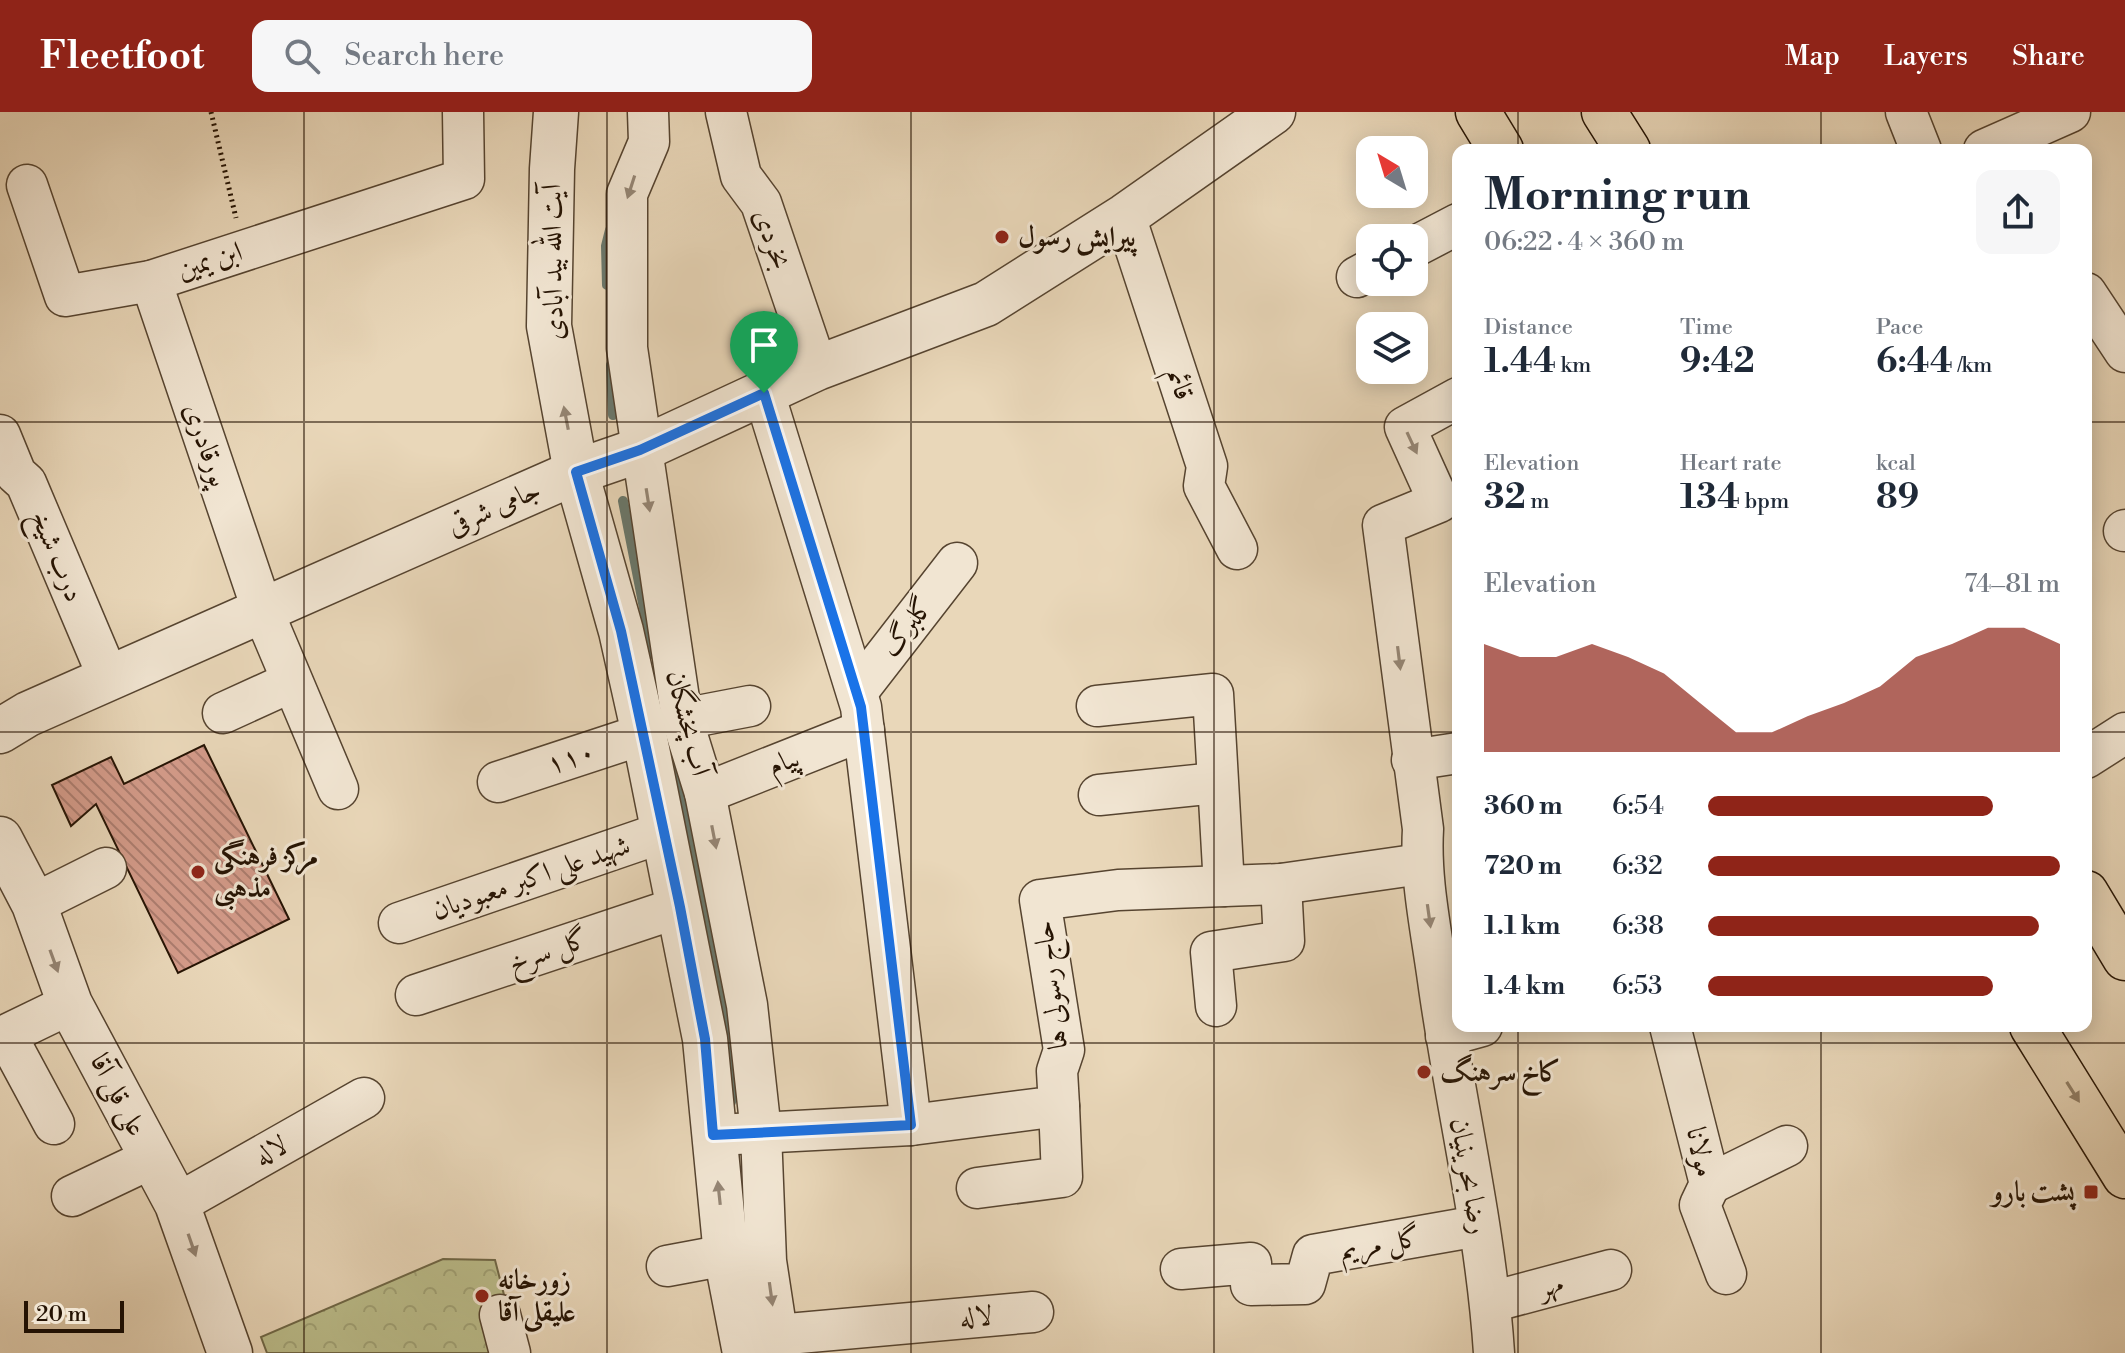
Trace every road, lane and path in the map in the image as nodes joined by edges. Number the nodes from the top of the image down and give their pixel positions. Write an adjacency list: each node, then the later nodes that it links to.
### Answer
1 (211, 112): 19 (path)
2 (463, 112): 19 (street, ابن یمین)
3 (556, 112): 28 (street, آیت الله بید آبادی, one-way to 3)
4 (648, 112): 27 (street, آب پخشگان, one-way to 27)
5 (726, 112): 23 (street, بخردی)
6 (1273, 112): 16 (street, جامی شرقی)
7 (1478, 112): 11 (main road)
8 (1604, 112): 12 (main road)
9 (1906, 112): 13 (street)
10 (2070, 112): 14 (street)
11 (1497, 144)
12 (1624, 144)
13 (1919, 144)
14 (2002, 144)
15 (27, 185): 20 (street, ابن یمین)
16 (1125, 216): 23 (street, جامی شرقی); 29 (street, قائم)
17 (1452, 227): 18 (street)
18 (1428, 240)
19 (243, 250): 20 (street, ابن یمین)
20 (151, 281): 31 (street, پورقادری)
21 (2092, 302): 22 (street)
22 (2125, 352)
23 (817, 368): 24 (street, جامی شرقی)
24 (764, 393): 27 (street, جامی شرقی); 34 (street)
25 (1452, 401): 44 (street, one-way to 44)
26 (0, 435): 32 (street, درب شیخ)
27 (640, 450): 28 (street, جامی شرقی); 38 (street, آب پخشگان, one-way to 38)
28 (576, 472): 31 (street, جامی شرقی); 38 (street, آیت الله بید آبادی)
29 (1237, 549)
30 (957, 563): 34 (street, گلبرگ)
31 (262, 609): 32 (street, جامی شرقی); 33 (street, پورقادری)
32 (109, 679): 40 (street, جامی شرقی)
33 (291, 682): 37 (street); 47 (street, پورقادری)
34 (857, 692): 39 (street)
35 (750, 706): 38 (street, ۱۱۰)
36 (1097, 706): 46 (street)
37 (223, 713)
38 (663, 727): 45 (street, ۱۱۰); 48 (street, آب پخشگان); 50 (street, آیت الله بید آبادی)
39 (864, 730): 48 (street, پیام); 71 (street)
40 (0, 731)
41 (2125, 733): 43 (street)
42 (1452, 754): 44 (street)
43 (2092, 754)
44 (1412, 760): 52 (street)
45 (498, 782)
46 (1216, 783): 49 (street); 55 (street)
47 (338, 789)
48 (705, 793): 72 (street, آب پخشگان, one-way to 72)
49 (1099, 795)
50 (664, 832): 58 (street, آیت الله بید آبادی); 59 (street, شهید علی اکبر معبودیان)
51 (0, 839): 57 (street, علی قلی آقا)
52 (1421, 864): 54 (street, حاج رسولی ها); 61 (street, one-way to 61)
53 (106, 868): 57 (street)
54 (1281, 884): 55 (street, حاج رسولی ها); 64 (street)
55 (1224, 886): 69 (street, حاج رسولی ها)
56 (2092, 903): 60 (main road)
57 (34, 904): 63 (street, علی قلی آقا, one-way to 63)
58 (680, 907): 62 (street, گل سرخ); 73 (street, آیت الله بید آبادی)
59 (399, 923)
60 (2125, 958)
61 (1452, 984)
62 (416, 995)
63 (70, 1004): 70 (street); 75 (street, علی قلی آقا)
64 (1216, 1006)
65 (1464, 1032): 81 (street, رضا بحرینیان)
66 (1672, 1032): 77 (street, مولانا)
67 (2036, 1032): 76 (main road, one-way to 76)
68 (364, 1098): 80 (street, لاله)
69 (1059, 1106): 71 (street); 78 (street)
70 (54, 1124)
71 (911, 1125): 72 (street)
72 (761, 1132): 73 (street); 90 (street, آب پخشگان, one-way to 90)
73 (713, 1135): 82 (street, آیت الله بید آبادی, one-way to 73)
74 (1787, 1146): 77 (street)
75 (152, 1158): 79 (street); 80 (street, علی قلی آقا)
76 (2125, 1176)
77 (1710, 1184): 86 (street, مولانا)
78 (977, 1188)
79 (72, 1196)
80 (177, 1204): 91 (street, علی قلی آقا, one-way to 91)
81 (1478, 1226): 84 (street, گل مریم); 87 (street, رضا بحرینیان)
82 (726, 1255): 83 (street); 90 (street, آیت الله بید آبادی)
83 (667, 1266)
84 (1181, 1269)
85 (1611, 1270): 87 (street, مهر)
86 (1726, 1274)
87 (1491, 1302): 93 (street, رضا بحرینیان)
88 (1033, 1312): 90 (street, لاله)
89 (500, 1315): 92 (street)
90 (767, 1347)
91 (230, 1353)
92 (510, 1353)
93 (1494, 1353)

